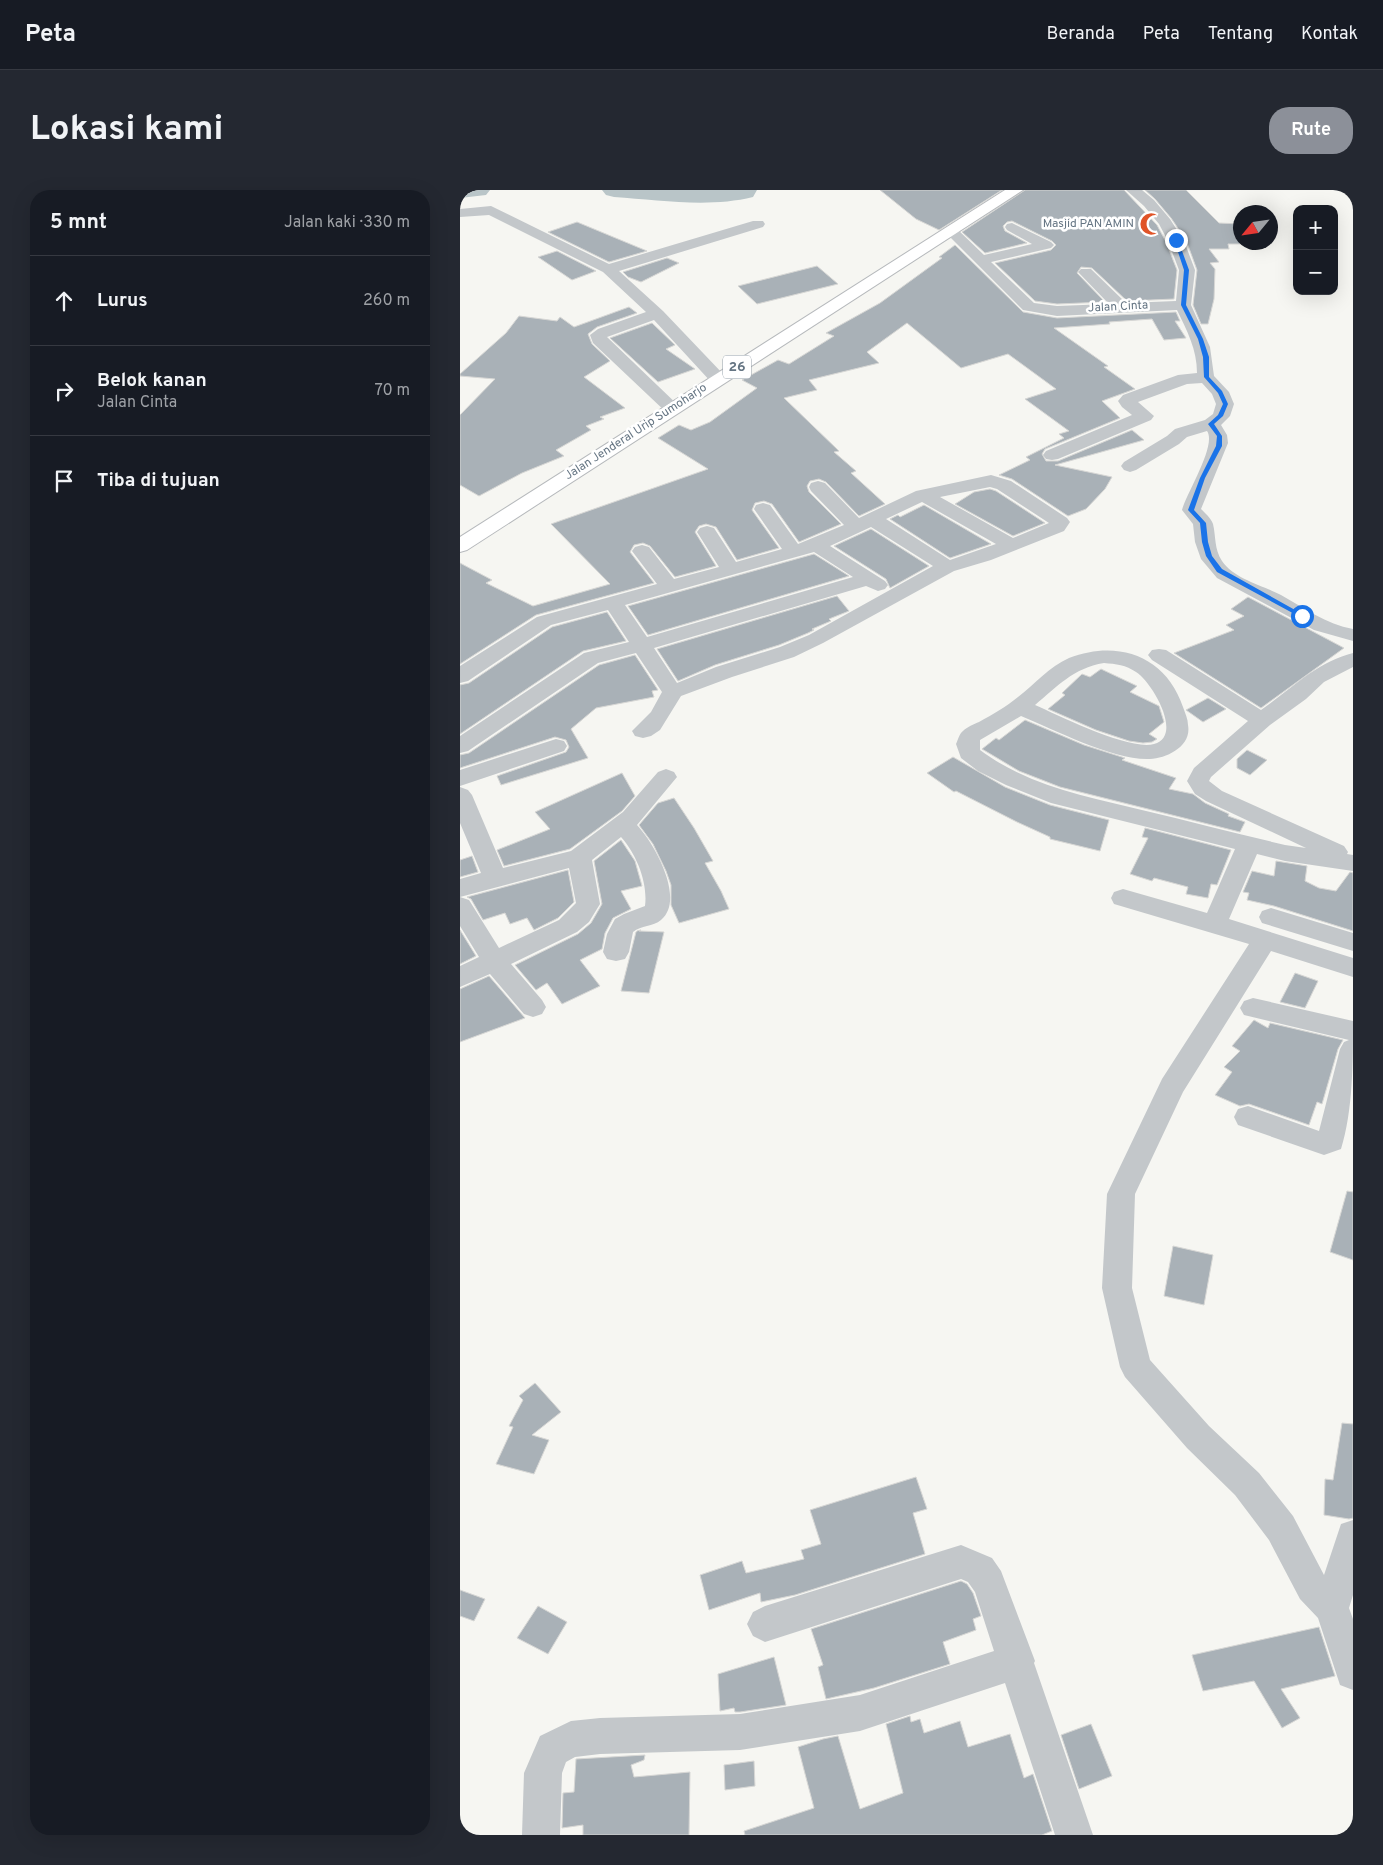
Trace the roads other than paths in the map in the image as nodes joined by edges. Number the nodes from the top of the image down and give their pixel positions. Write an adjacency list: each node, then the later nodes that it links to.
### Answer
1 (1015, 190): 6 (highway, Jalan Jenderal Urip Sumoharjo / 26)
2 (1133, 190): 10 (street)
3 (460, 213): 8 (street)
4 (758, 224): 8 (street)
5 (1012, 227): 7 (street)
6 (951, 231): 7 (street, Jalan Cinta); 14 (highway, Jalan Jenderal Urip Sumoharjo / 26)
7 (982, 260): 11 (street, Jalan Cinta)
8 (608, 269): 12 (street)
9 (1086, 272): 11 (street)
10 (1183, 305): 11 (street, Jalan Cinta); 13 (street)
11 (1121, 307)
12 (657, 314): 14 (street); 15 (street)
13 (1206, 377): 16 (street); 17 (street)
14 (718, 379): 15 (highway, Jalan Jenderal Urip Sumoharjo / 26)
15 (673, 409): 27 (highway, Jalan Jenderal Urip Sumoharjo / 26)
16 (1211, 424): 17 (street); 36 (street)
17 (1160, 426): 18 (street); 19 (street)
18 (1052, 455)
19 (1130, 466)
20 (818, 487): 23 (street)
21 (923, 495): 23 (street); 26 (street); 26 (street)
22 (762, 509): 29 (street)
23 (864, 522): 25 (street); 30 (street)
24 (706, 532): 31 (street)
25 (816, 545): 29 (street); 32 (street)
26 (1011, 545): 30 (street)
27 (460, 546)
28 (642, 551): 33 (street)
29 (794, 552): 31 (street)
30 (947, 568): 34 (street)
31 (730, 569): 33 (street)
32 (869, 579): 34 (street); 37 (street)
33 (670, 587): 35 (street)
34 (893, 595): 41 (street)
35 (614, 603): 37 (street); 40 (street)
36 (1353, 635)
37 (642, 645): 41 (street); 45 (street)
38 (1159, 655): 43 (street)
39 (1353, 659): 43 (street)
40 (460, 676)
41 (674, 692): 44 (street)
42 (1019, 707): 42 (street); 51 (street)
43 (1262, 720): 53 (street)
44 (643, 731)
45 (460, 746)
46 (556, 746): 48 (street)
47 (666, 777): 50 (street)
48 (460, 778)
49 (460, 795): 54 (street)
50 (623, 824): 52 (street); 61 (street)
51 (1250, 843): 53 (street); 58 (street)
52 (579, 856): 54 (street); 62 (street)
53 (1353, 862)
54 (496, 878): 55 (street)
55 (460, 888)
56 (1123, 898): 58 (street)
57 (460, 906): 62 (street)
58 (1215, 924): 59 (street)
59 (1268, 928): 60 (street); 63 (street); 71 (street)
60 (1353, 942)
61 (616, 952)
62 (495, 962): 64 (street); 65 (street)
63 (1353, 968)
64 (460, 977)
65 (533, 1006)
66 (1253, 1008): 67 (street)
67 (1353, 1031)
68 (1353, 1049): 69 (street)
69 (1248, 1116)
70 (1353, 1536): 71 (street)
71 (1332, 1608): 74 (street)
72 (765, 1624): 73 (street)
73 (1017, 1661): 75 (street); 76 (street)
74 (1353, 1672)
75 (540, 1835)
76 (1074, 1835)

